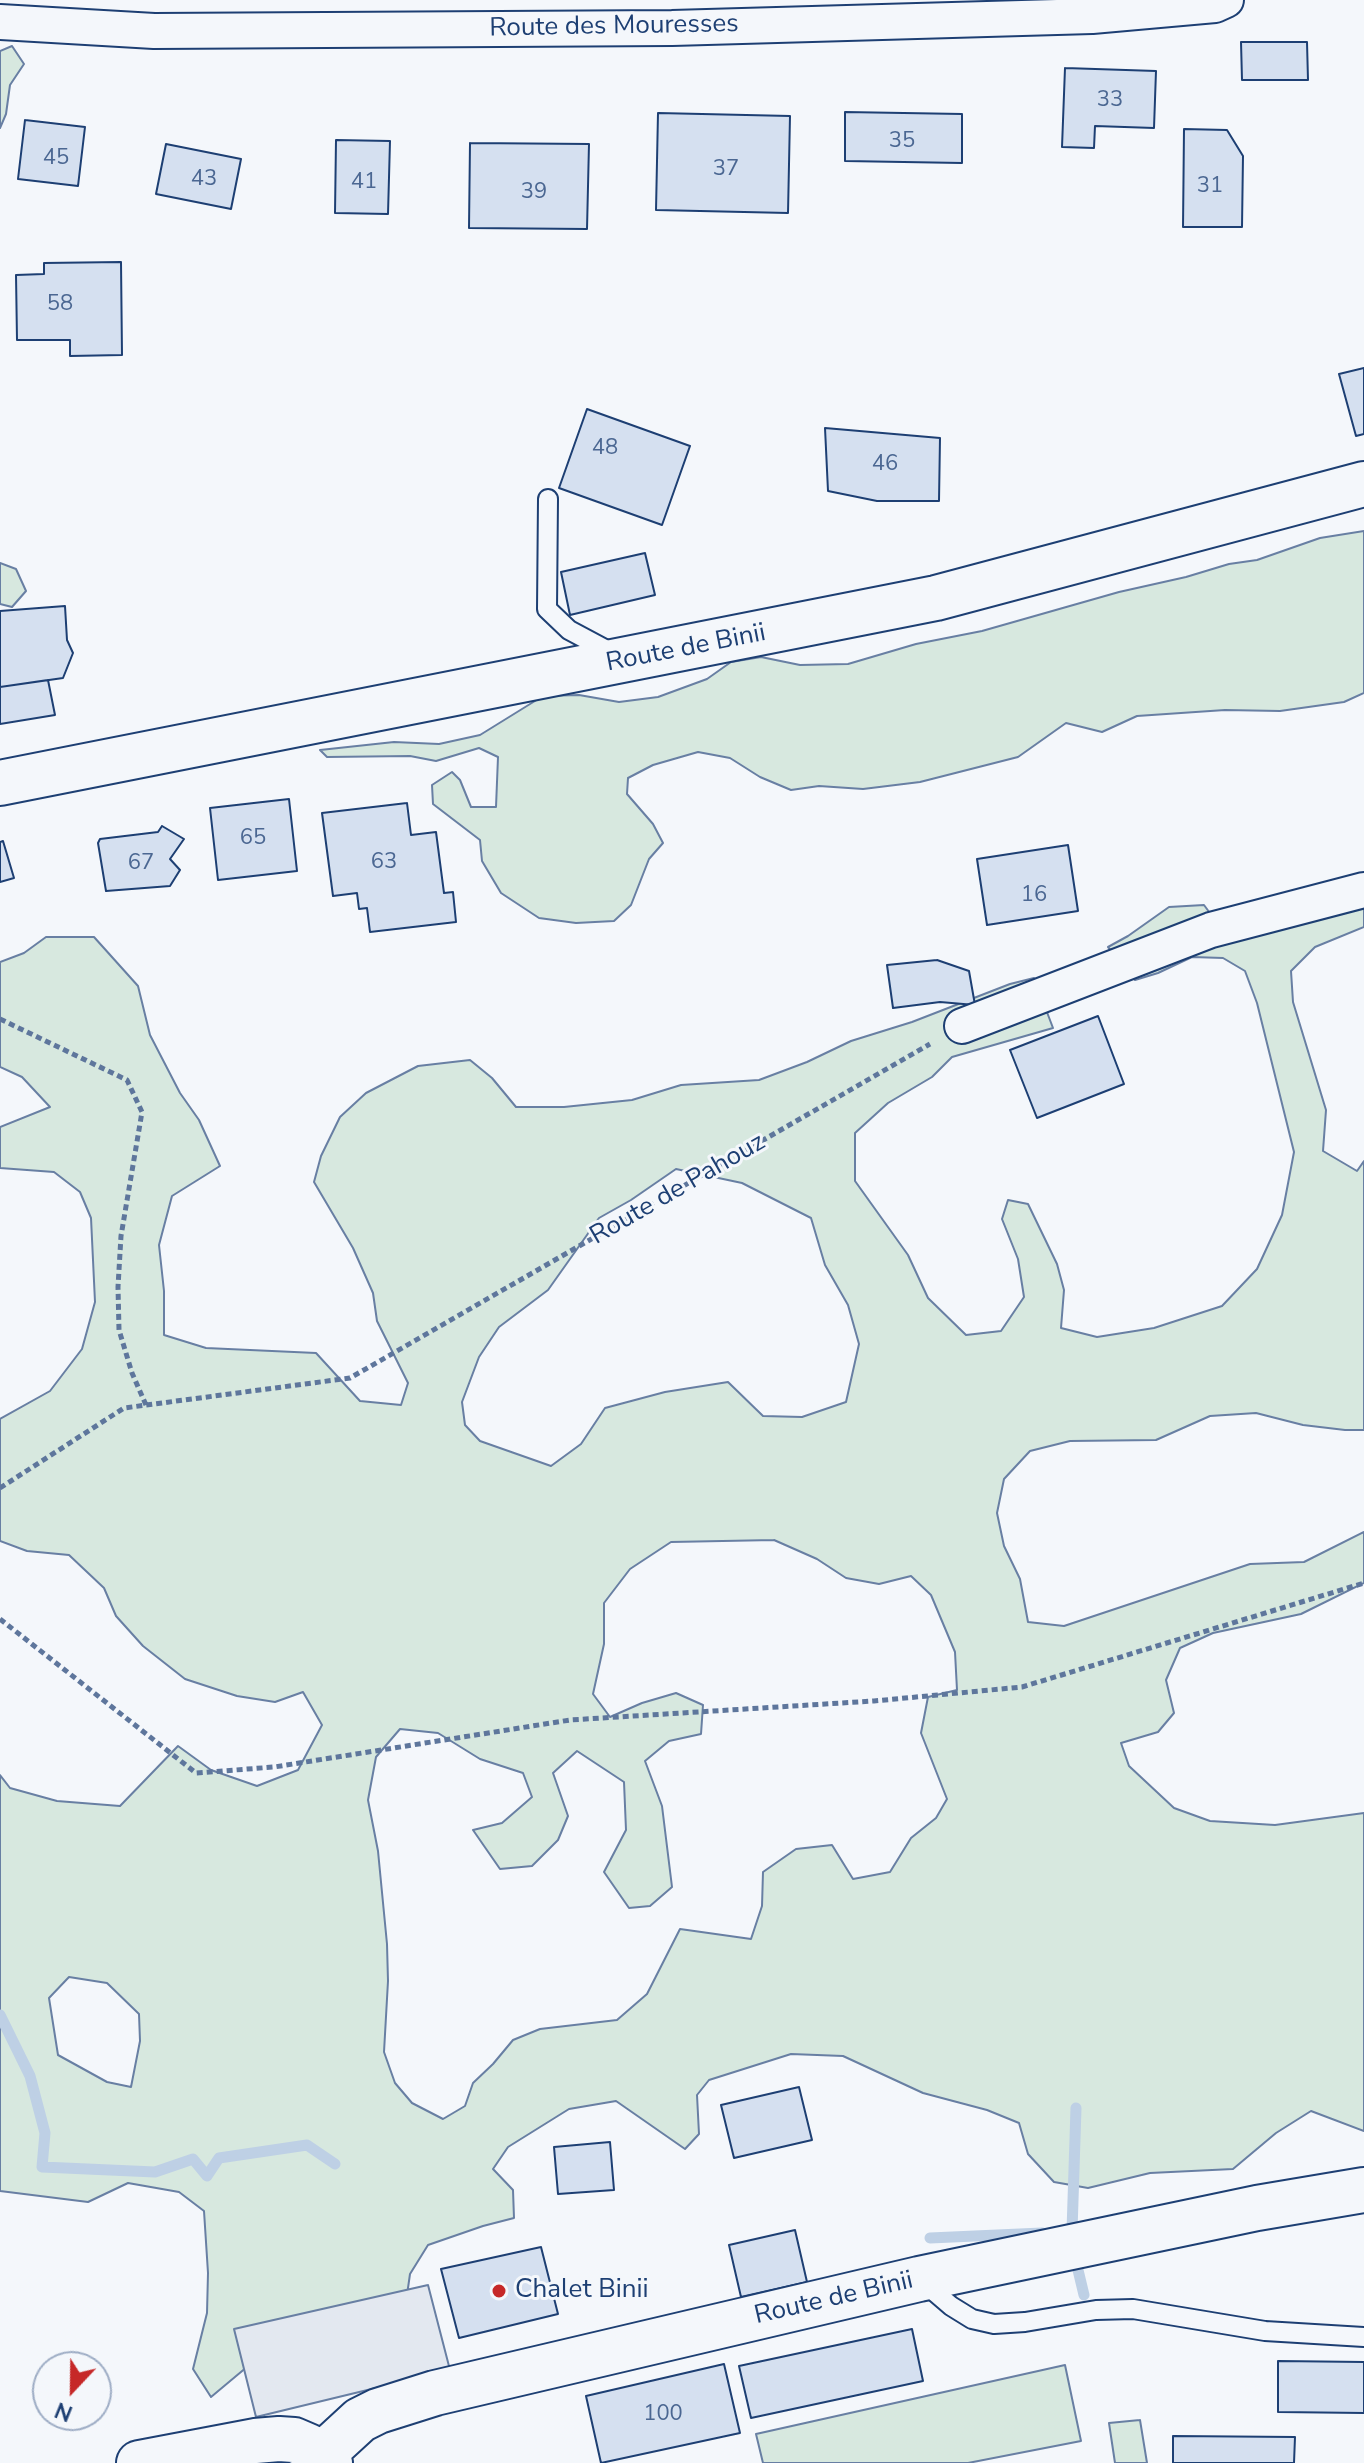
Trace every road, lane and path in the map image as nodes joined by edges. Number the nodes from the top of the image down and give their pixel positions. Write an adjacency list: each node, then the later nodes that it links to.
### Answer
1 (1226, 0): 2 (street, Route des Mouresses)
2 (0, 22)
3 (1364, 484): 5 (street, Route de Binii)
4 (548, 499): 5 (lane)
5 (627, 661): 6 (street, Route de Binii)
6 (0, 783)
7 (1364, 890): 9 (street)
8 (0, 1019): 10 (path)
9 (962, 1026): 10 (path, Route de Pahouz)
10 (146, 1405): 11 (path, Route de Pahouz)
11 (0, 1488)
12 (1364, 1583): 13 (path)
13 (0, 1619)
14 (1364, 2190): 15 (street, Route de Binii)
15 (919, 2279): 16 (lane); 17 (street, Route de Binii)
16 (1364, 2337)
17 (326, 2459): 18 (street, Route de Binii)
18 (139, 2463)

